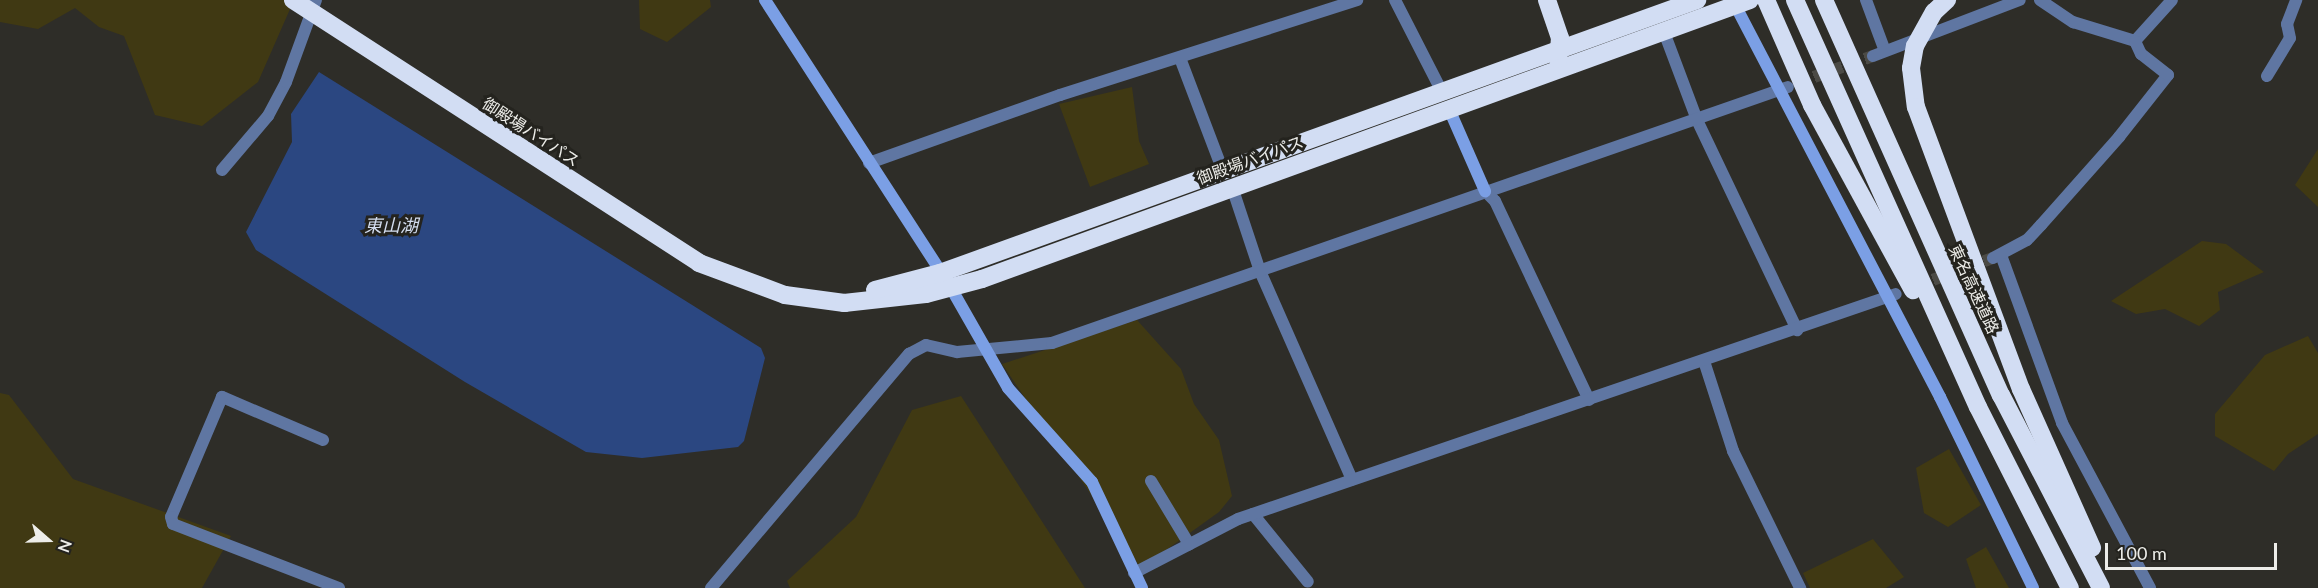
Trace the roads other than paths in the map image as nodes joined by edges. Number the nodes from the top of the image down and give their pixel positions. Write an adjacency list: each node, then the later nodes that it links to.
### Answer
1 (292, 0): 16 (highway, 御殿場バイパス)
2 (765, 0): 29 (street)
3 (1357, 0): 23 (street)
4 (1395, 0): 27 (street)
5 (1548, 0): 18 (highway)
6 (1697, 0): 20 (highway, 御殿場バイパス)
7 (1796, 0): 42 (highway)
8 (1824, 0): 56 (highway, 東名高速道路)
9 (1866, 0): 10 (street)
10 (2020, 0)
11 (2040, 0): 21 (street)
12 (2172, 0): 21 (street)
13 (2296, 0): 25 (street)
14 (1739, 2): 19 (highway, 御殿場バイパス); 26 (street)
15 (1768, 5): 42 (highway)
16 (315, 6): 30 (street); 35 (highway, 御殿場バイパス)
17 (1940, 6): 57 (highway, bridge)
18 (1557, 24): 20 (highway); 22 (highway)
19 (1664, 32): 24 (highway, 御殿場バイパス); 28 (street)
20 (1587, 39): 22 (highway, 御殿場バイパス)
21 (2135, 40): 58 (street)
22 (1561, 48): 24 (highway); 27 (highway, 御殿場バイパス)
23 (1180, 58): 29 (street); 31 (street)
24 (1552, 71): 27 (highway, 御殿場バイパス)
25 (2266, 76)
26 (1783, 89): 28 (street); 37 (street)
27 (1445, 101): 31 (highway, 御殿場バイパス); 32 (street)
28 (1697, 120): 32 (street); 38 (street)
29 (869, 163): 34 (street)
30 (222, 170)
31 (1228, 179): 33 (street); 34 (highway, 御殿場バイパス); 36 (highway, 御殿場バイパス)
32 (1485, 191): 33 (street); 41 (street)
33 (1260, 271): 39 (street); 44 (street)
34 (940, 273): 35 (highway, 御殿場バイパス); 36 (street)
35 (754, 286): 36 (highway, 御殿場バイパス)
36 (951, 288): 39 (street)
37 (1892, 296): 38 (street); 54 (street)
38 (1797, 330): 40 (street)
39 (987, 351): 48 (street); 51 (street)
40 (1704, 361): 41 (street); 53 (street)
41 (1588, 400): 44 (street)
42 (1978, 407): 55 (highway)
43 (323, 440): 50 (street)
44 (1352, 480): 46 (street)
45 (1151, 481): 47 (street)
46 (1252, 514): 47 (street); 49 (street)
47 (1189, 544): 48 (street)
48 (1134, 573): 52 (street)
49 (1308, 582)
50 (339, 588)
51 (711, 588)
52 (1142, 588)
53 (1800, 588)
54 (2033, 588)
55 (2070, 588)
56 (2101, 588)
57 (2109, 588)
58 (2150, 588)

